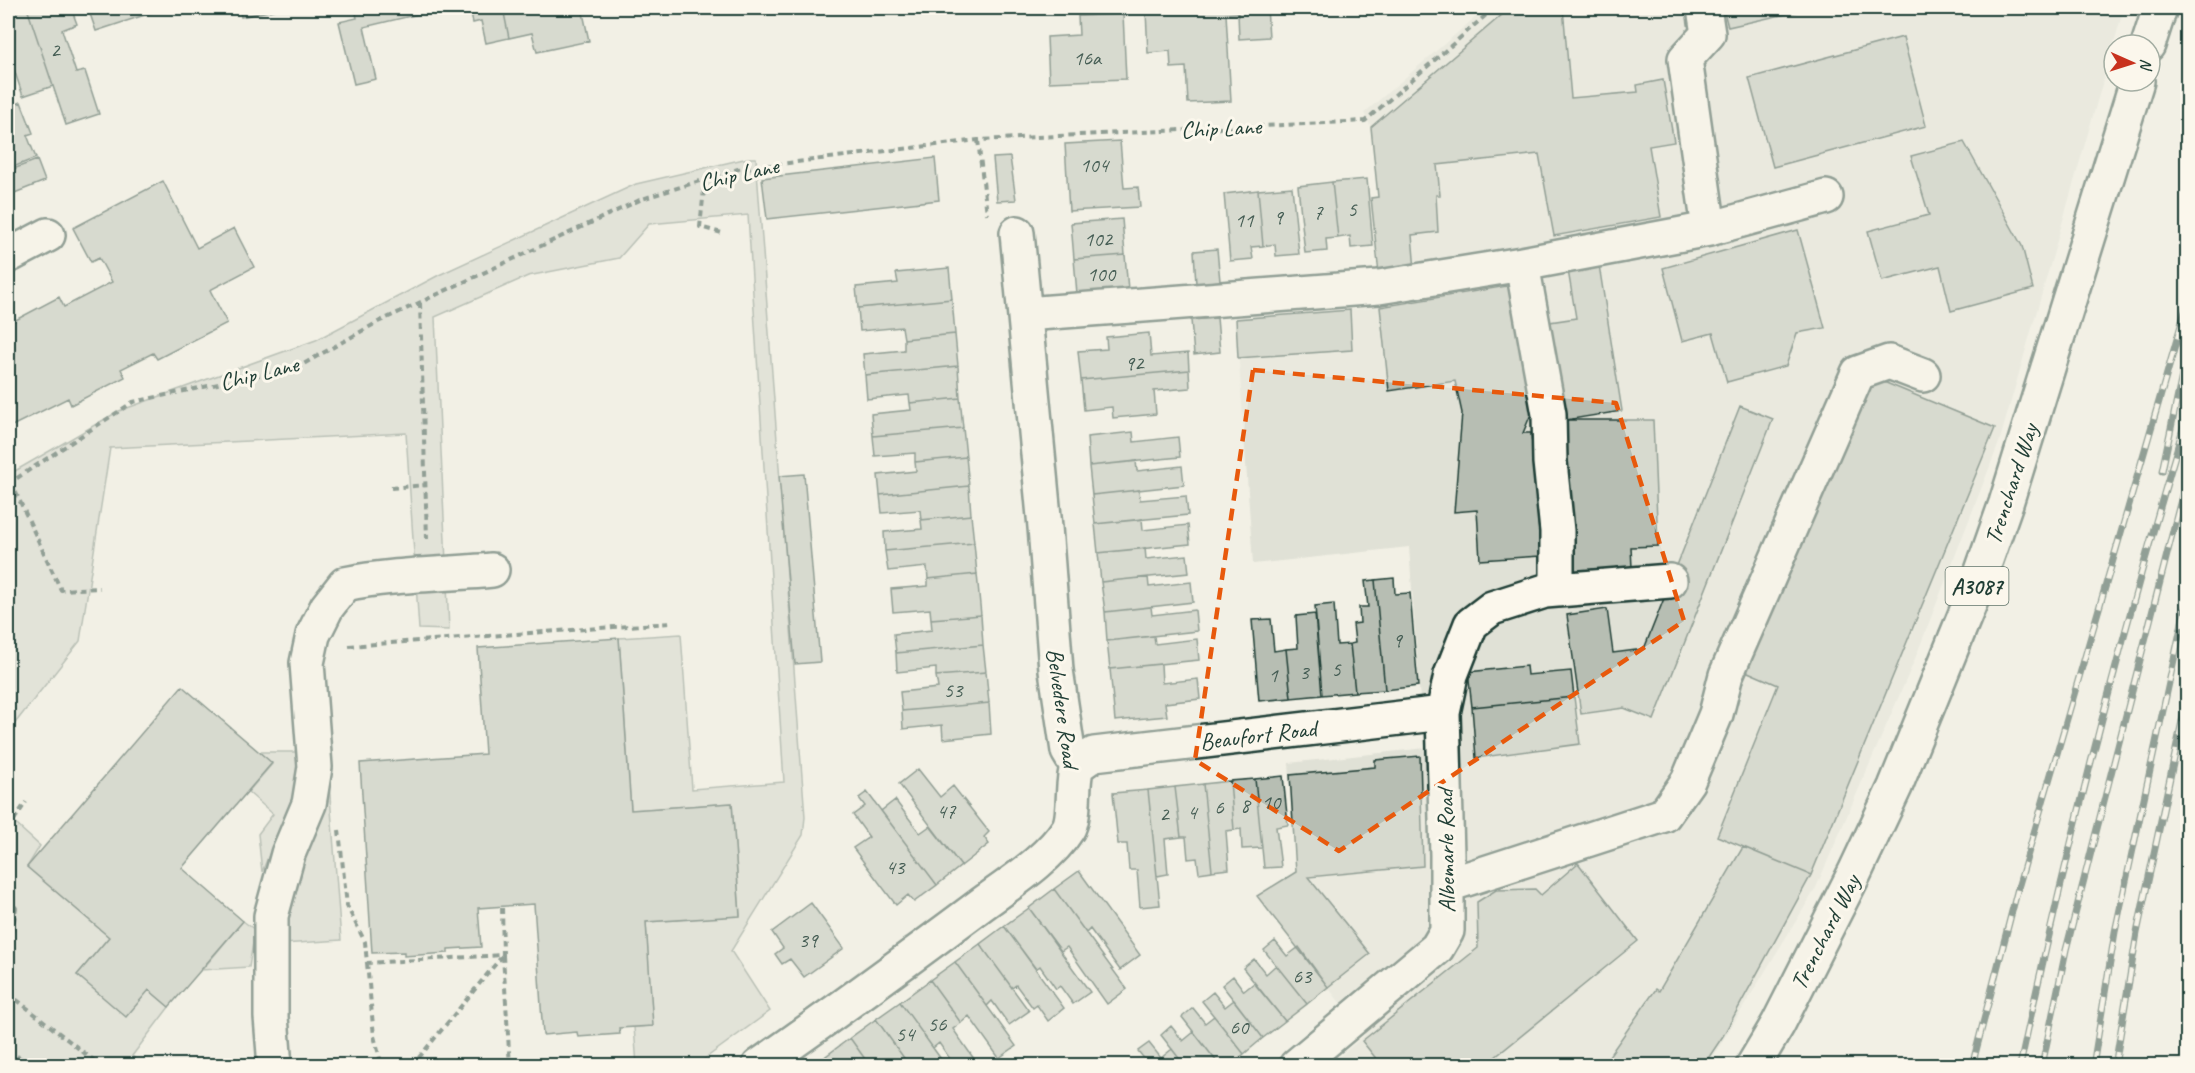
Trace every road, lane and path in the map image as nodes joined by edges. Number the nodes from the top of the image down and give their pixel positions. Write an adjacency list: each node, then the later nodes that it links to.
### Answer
1 (1494, 8): 6 (path, Chip Lane)
2 (1704, 8): 10 (street)
3 (2160, 8): 4 (street)
4 (2152, 33)
5 (2133, 93): 49 (street, Trenchard Way / A3087)
6 (978, 140): 7 (path, Chip Lane); 9 (path)
7 (705, 180): 11 (path); 15 (path, Chip Lane)
8 (1826, 197): 10 (street)
9 (1002, 228): 16 (street, Belvedere Road)
10 (1709, 229): 14 (street)
11 (722, 233)
12 (48, 235): 13 (street)
13 (8, 256)
14 (1522, 264): 16 (street); 25 (street)
15 (420, 303): 18 (path, Chip Lane); 19 (path)
16 (1025, 314): 29 (street, Belvedere Road)
17 (1923, 375): 33 (street)
18 (9, 483): 24 (path)
19 (425, 486): 20 (path); 22 (path)
20 (390, 488)
21 (492, 570): 22 (street)
22 (428, 575): 27 (street)
23 (1670, 581): 25 (street, Albemarle Road)
24 (100, 588)
25 (1557, 590): 28 (street, Albemarle Road)
26 (671, 623): 27 (path)
27 (311, 649): 43 (street)
28 (1443, 713): 29 (street, Beaufort Road); 33 (street, Albemarle Road)
29 (1077, 766): 47 (street, Belvedere Road)
30 (26, 802): 32 (path)
31 (339, 824): 38 (path)
32 (8, 829)
33 (1448, 885): 48 (street, Albemarle Road)
34 (8, 898): 37 (path)
35 (502, 906): 36 (path)
36 (503, 955): 38 (path); 45 (path); 46 (path)
37 (8, 957)
38 (367, 963): 44 (path)
39 (8, 993): 42 (path)
40 (8, 1050): 41 (path)
41 (32, 1065)
42 (101, 1065)
43 (275, 1065)
44 (382, 1065)
45 (412, 1065)
46 (510, 1065)
47 (759, 1065)
48 (1296, 1065)
49 (1753, 1065)

